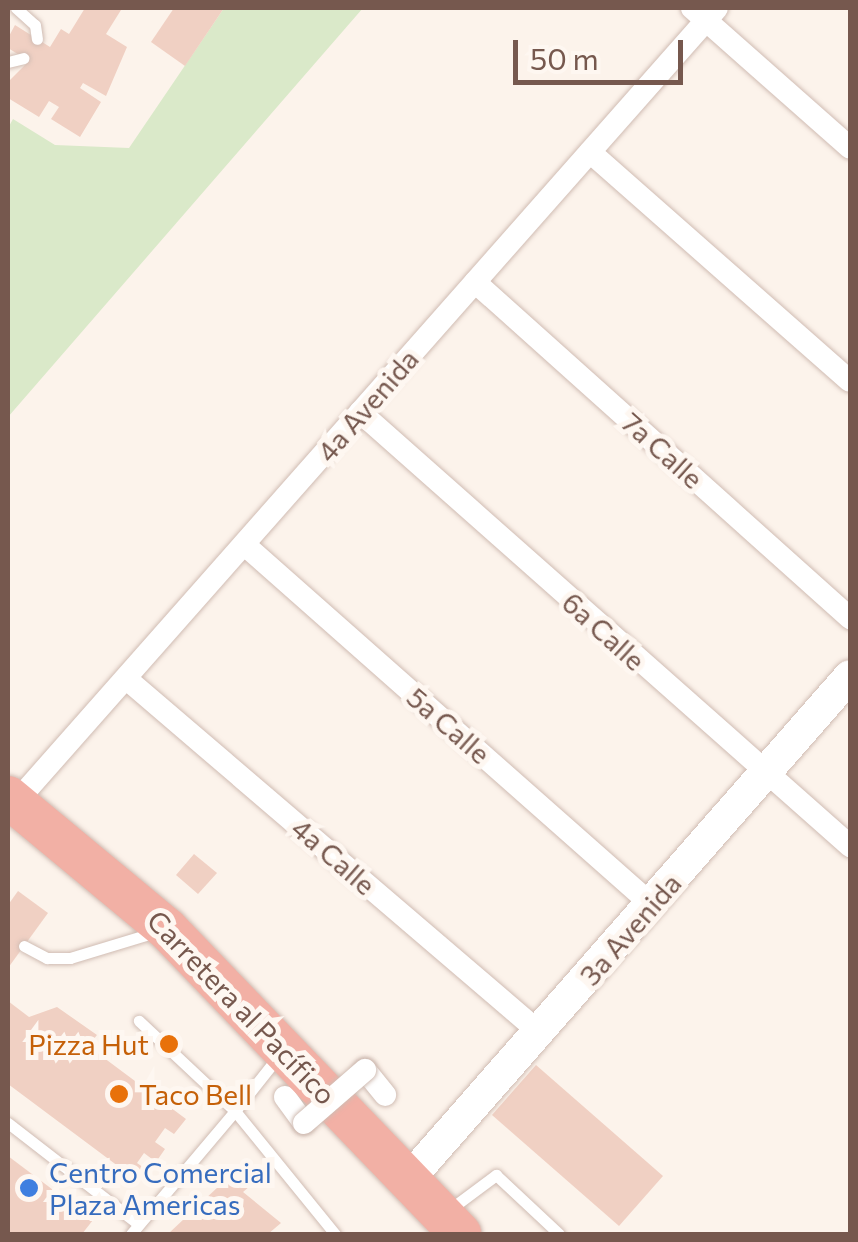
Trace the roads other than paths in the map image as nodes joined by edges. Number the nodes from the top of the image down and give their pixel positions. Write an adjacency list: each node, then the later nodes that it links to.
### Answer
1 (16, 8): 3 (lane)
2 (705, 12): 6 (street); 7 (street, 4a Avenida)
3 (37, 39)
4 (24, 58): 5 (lane)
5 (8, 62)
6 (850, 148)
7 (590, 152): 8 (street, 4a Avenida); 9 (street)
8 (475, 282): 10 (street, 4a Avenida); 12 (street, 7a Calle)
9 (850, 381)
10 (360, 412): 11 (street, 4a Avenida); 15 (street, 6a Calle)
11 (246, 546): 14 (street, 4a Avenida); 18 (street, 5a Calle)
12 (850, 618)
13 (850, 676): 15 (street, 3a Avenida)
14 (129, 681): 16 (street, 4a Avenida); 22 (street, 4a Calle)
15 (765, 774): 17 (street, 6a Calle); 18 (street, 3a Avenida)
16 (12, 800): 19 (highway, Carretera al Pacífico)
17 (850, 846)
18 (652, 904): 22 (street, 3a Avenida)
19 (167, 929): 20 (lane); 23 (highway, Carretera al Pacífico)
20 (24, 946)
21 (139, 1021): 26 (lane)
22 (538, 1031): 28 (street, 3a Avenida)
23 (285, 1047): 26 (lane); 28 (highway, Carretera al Pacífico)
24 (385, 1095): 25 (street, bridge)
25 (285, 1097)
26 (235, 1111): 30 (lane); 31 (lane)
27 (8, 1123): 30 (lane)
28 (408, 1180): 29 (highway, Carretera al Pacífico)
29 (451, 1225): 32 (lane)
30 (135, 1229)
31 (335, 1234)
32 (558, 1234)

